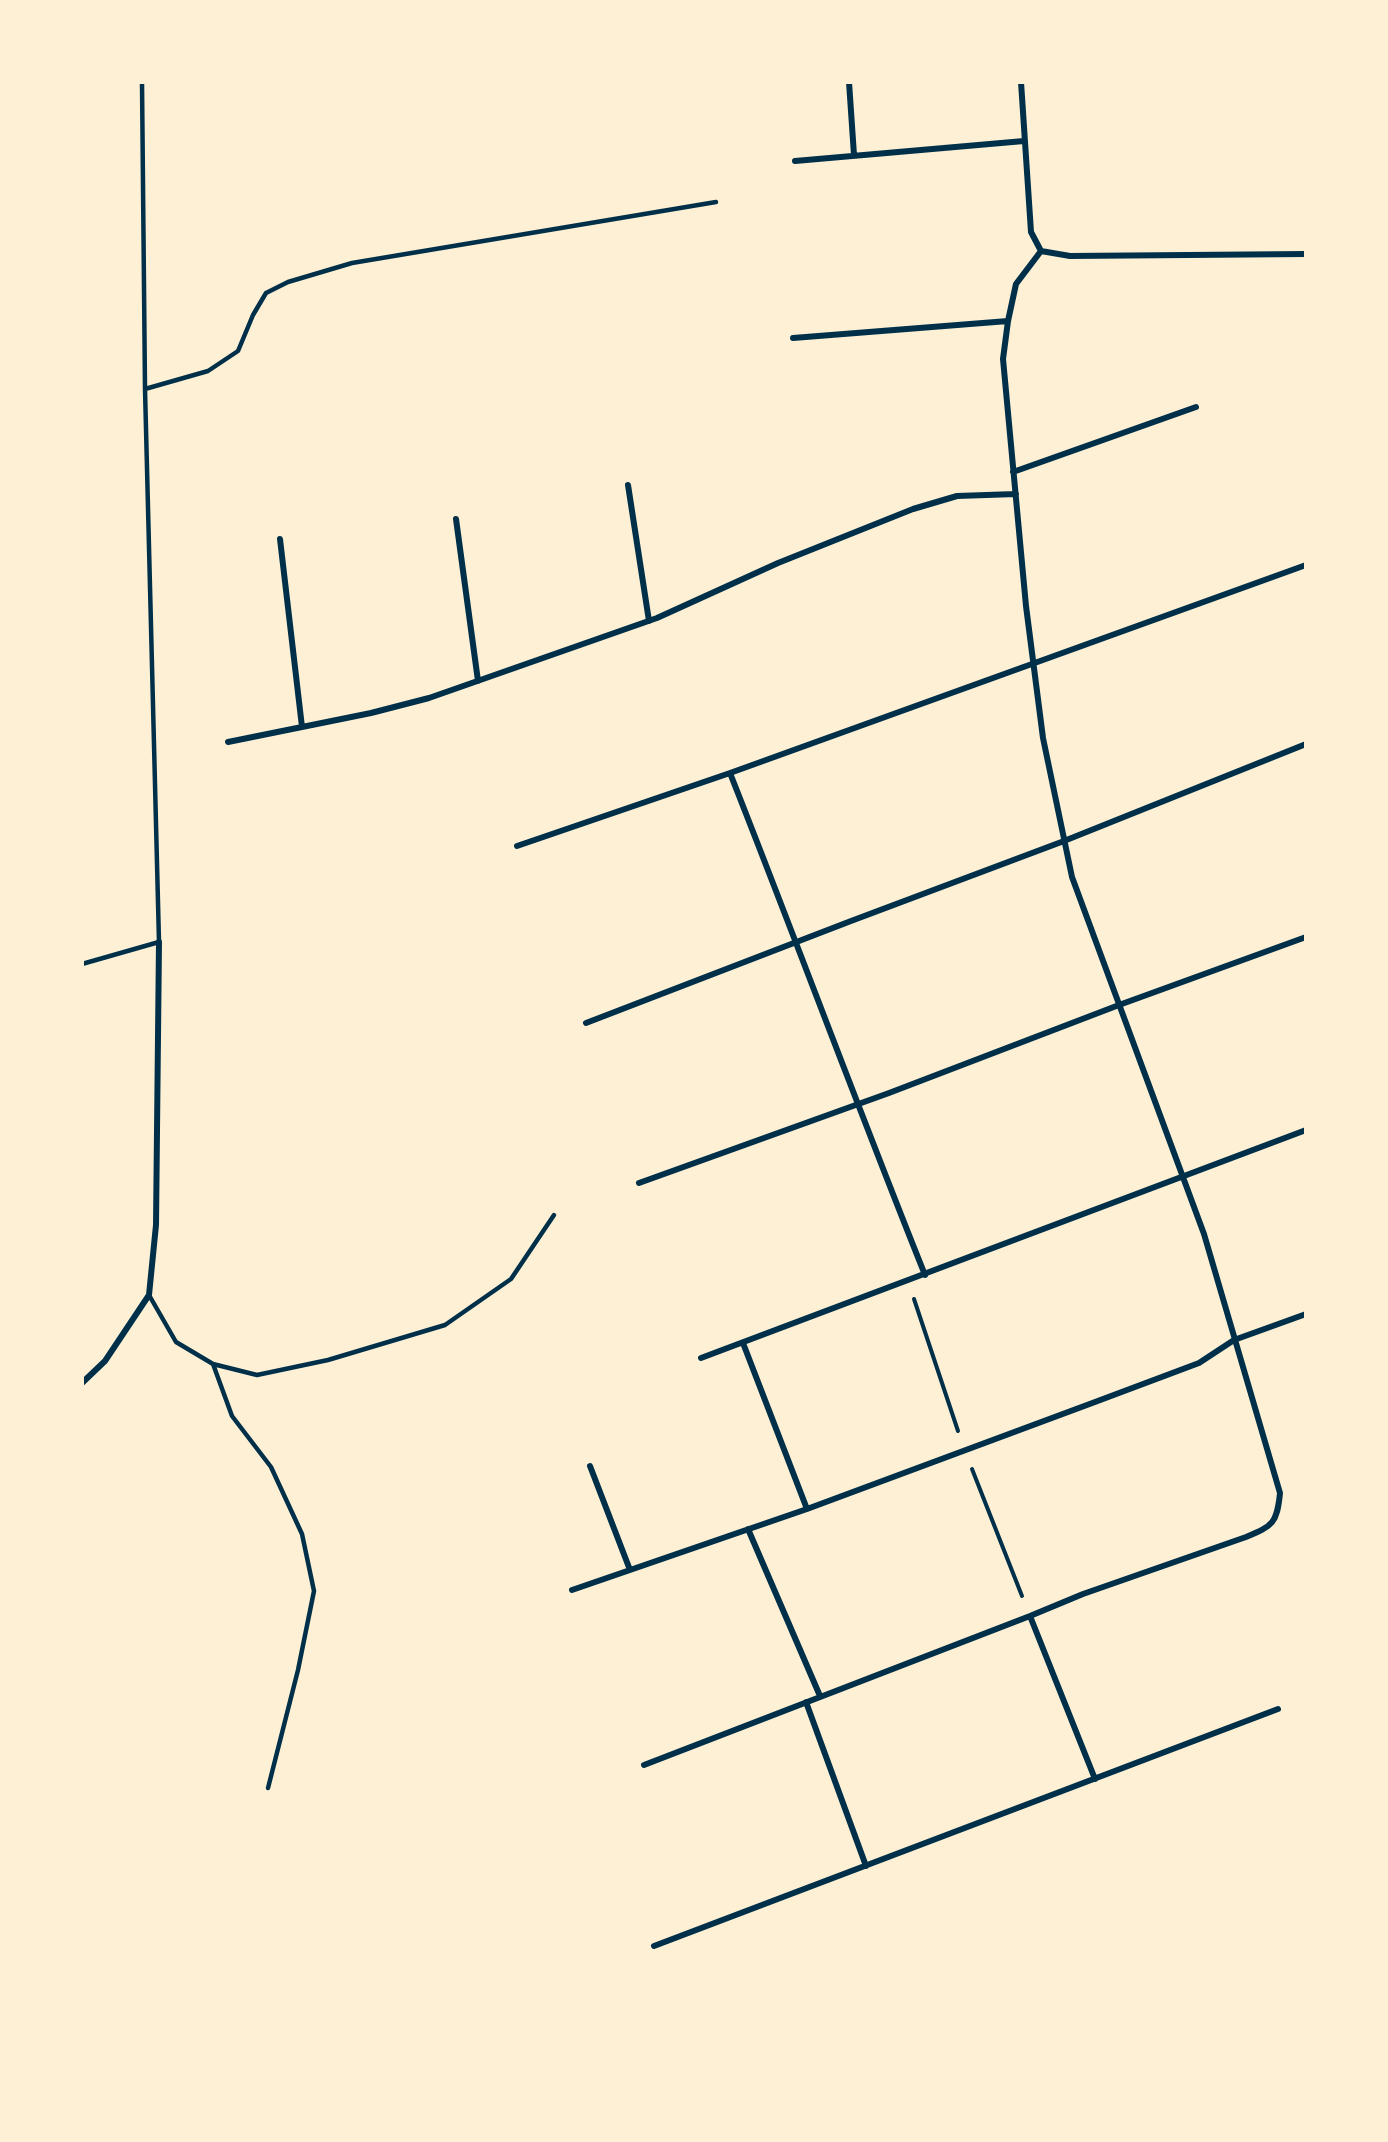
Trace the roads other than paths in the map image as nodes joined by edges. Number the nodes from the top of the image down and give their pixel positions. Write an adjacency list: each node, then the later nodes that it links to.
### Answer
1 (142, 82): 12 (lane)
2 (849, 82): 5 (street)
3 (1021, 82): 4 (street)
4 (1024, 141): 5 (street); 8 (street)
5 (854, 155): 6 (street)
6 (795, 160)
7 (716, 202): 12 (lane)
8 (1041, 251): 9 (street); 10 (street)
9 (1305, 254)
10 (1008, 321): 11 (street); 14 (street)
11 (793, 338)
12 (145, 389): 30 (lane)
13 (1196, 407): 14 (street)
14 (1013, 472): 16 (street)
15 (628, 485): 20 (street)
16 (1016, 494): 20 (street); 21 (street)
17 (456, 519): 22 (street)
18 (280, 539): 23 (street)
19 (1305, 565): 21 (street)
20 (649, 621): 22 (street)
21 (1033, 663): 26 (street); 27 (street)
22 (478, 681): 23 (street)
23 (302, 727): 24 (street)
24 (228, 742)
25 (1305, 744): 27 (street)
26 (730, 773): 28 (street); 31 (street)
27 (1064, 841): 31 (street); 33 (street)
28 (517, 846)
29 (1305, 937): 33 (street)
30 (159, 942): 32 (lane); 41 (street)
31 (797, 942): 34 (street); 35 (street)
32 (82, 964)
33 (1119, 1005): 35 (street); 37 (street)
34 (586, 1023)
35 (857, 1105): 38 (street); 40 (street)
36 (1305, 1130): 37 (street)
37 (1183, 1177): 40 (street); 43 (street)
38 (639, 1183)
39 (554, 1215): 46 (lane)
40 (925, 1275): 44 (street)
41 (149, 1295): 46 (lane); 47 (street)
42 (1305, 1314): 43 (street)
43 (1234, 1340): 49 (street); 53 (street)
44 (743, 1343): 45 (street); 49 (street)
45 (701, 1358)
46 (213, 1364): 59 (lane)
47 (82, 1383)
48 (590, 1466): 51 (street)
49 (807, 1509): 50 (street)
50 (748, 1529): 51 (street); 54 (street)
51 (630, 1570): 52 (street)
52 (572, 1590)
53 (1030, 1616): 54 (street); 58 (street)
54 (820, 1696): 55 (street)
55 (806, 1702): 57 (street); 60 (street)
56 (1278, 1710): 58 (street)
57 (644, 1765)
58 (1095, 1779): 60 (street)
59 (268, 1788)
60 (866, 1866): 61 (street)
61 (654, 1946)

